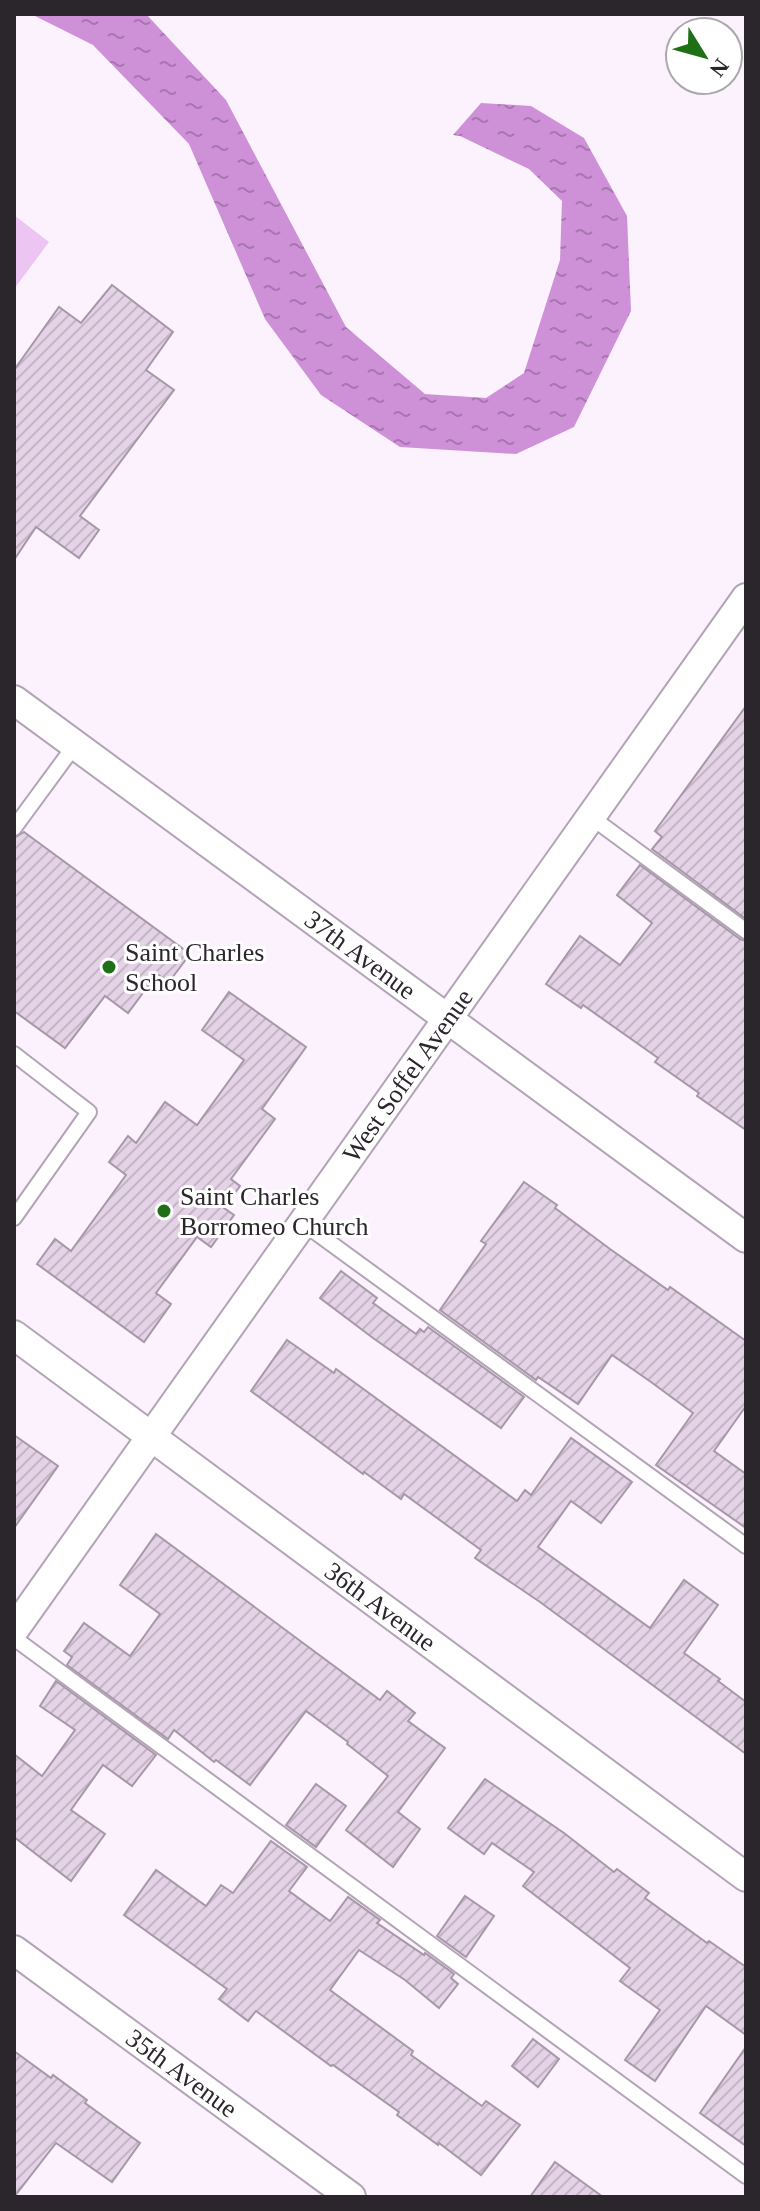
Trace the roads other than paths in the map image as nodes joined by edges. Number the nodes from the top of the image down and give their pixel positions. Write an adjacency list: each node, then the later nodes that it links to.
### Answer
1 (742, 614): 4 (street, West Soffel Avenue)
2 (14, 700): 3 (street, 37th Avenue)
3 (75, 745): 5 (lane); 7 (street, 37th Avenue)
4 (591, 817): 6 (lane); 7 (street, West Soffel Avenue)
5 (14, 828)
6 (746, 931)
7 (448, 1019): 10 (street, West Soffel Avenue); 11 (street, 37th Avenue)
8 (14, 1054): 9 (lane)
9 (14, 1218)
10 (303, 1223): 13 (street, West Soffel Avenue); 14 (lane)
11 (746, 1238)
12 (14, 1335): 13 (street, 36th Avenue)
13 (152, 1436): 15 (street, West Soffel Avenue); 17 (street, 36th Avenue)
14 (746, 1546)
15 (14, 1630)
16 (14, 1638): 19 (lane)
17 (746, 1877)
18 (14, 1950): 20 (street, 35th Avenue)
19 (746, 2176)
20 (351, 2197)

